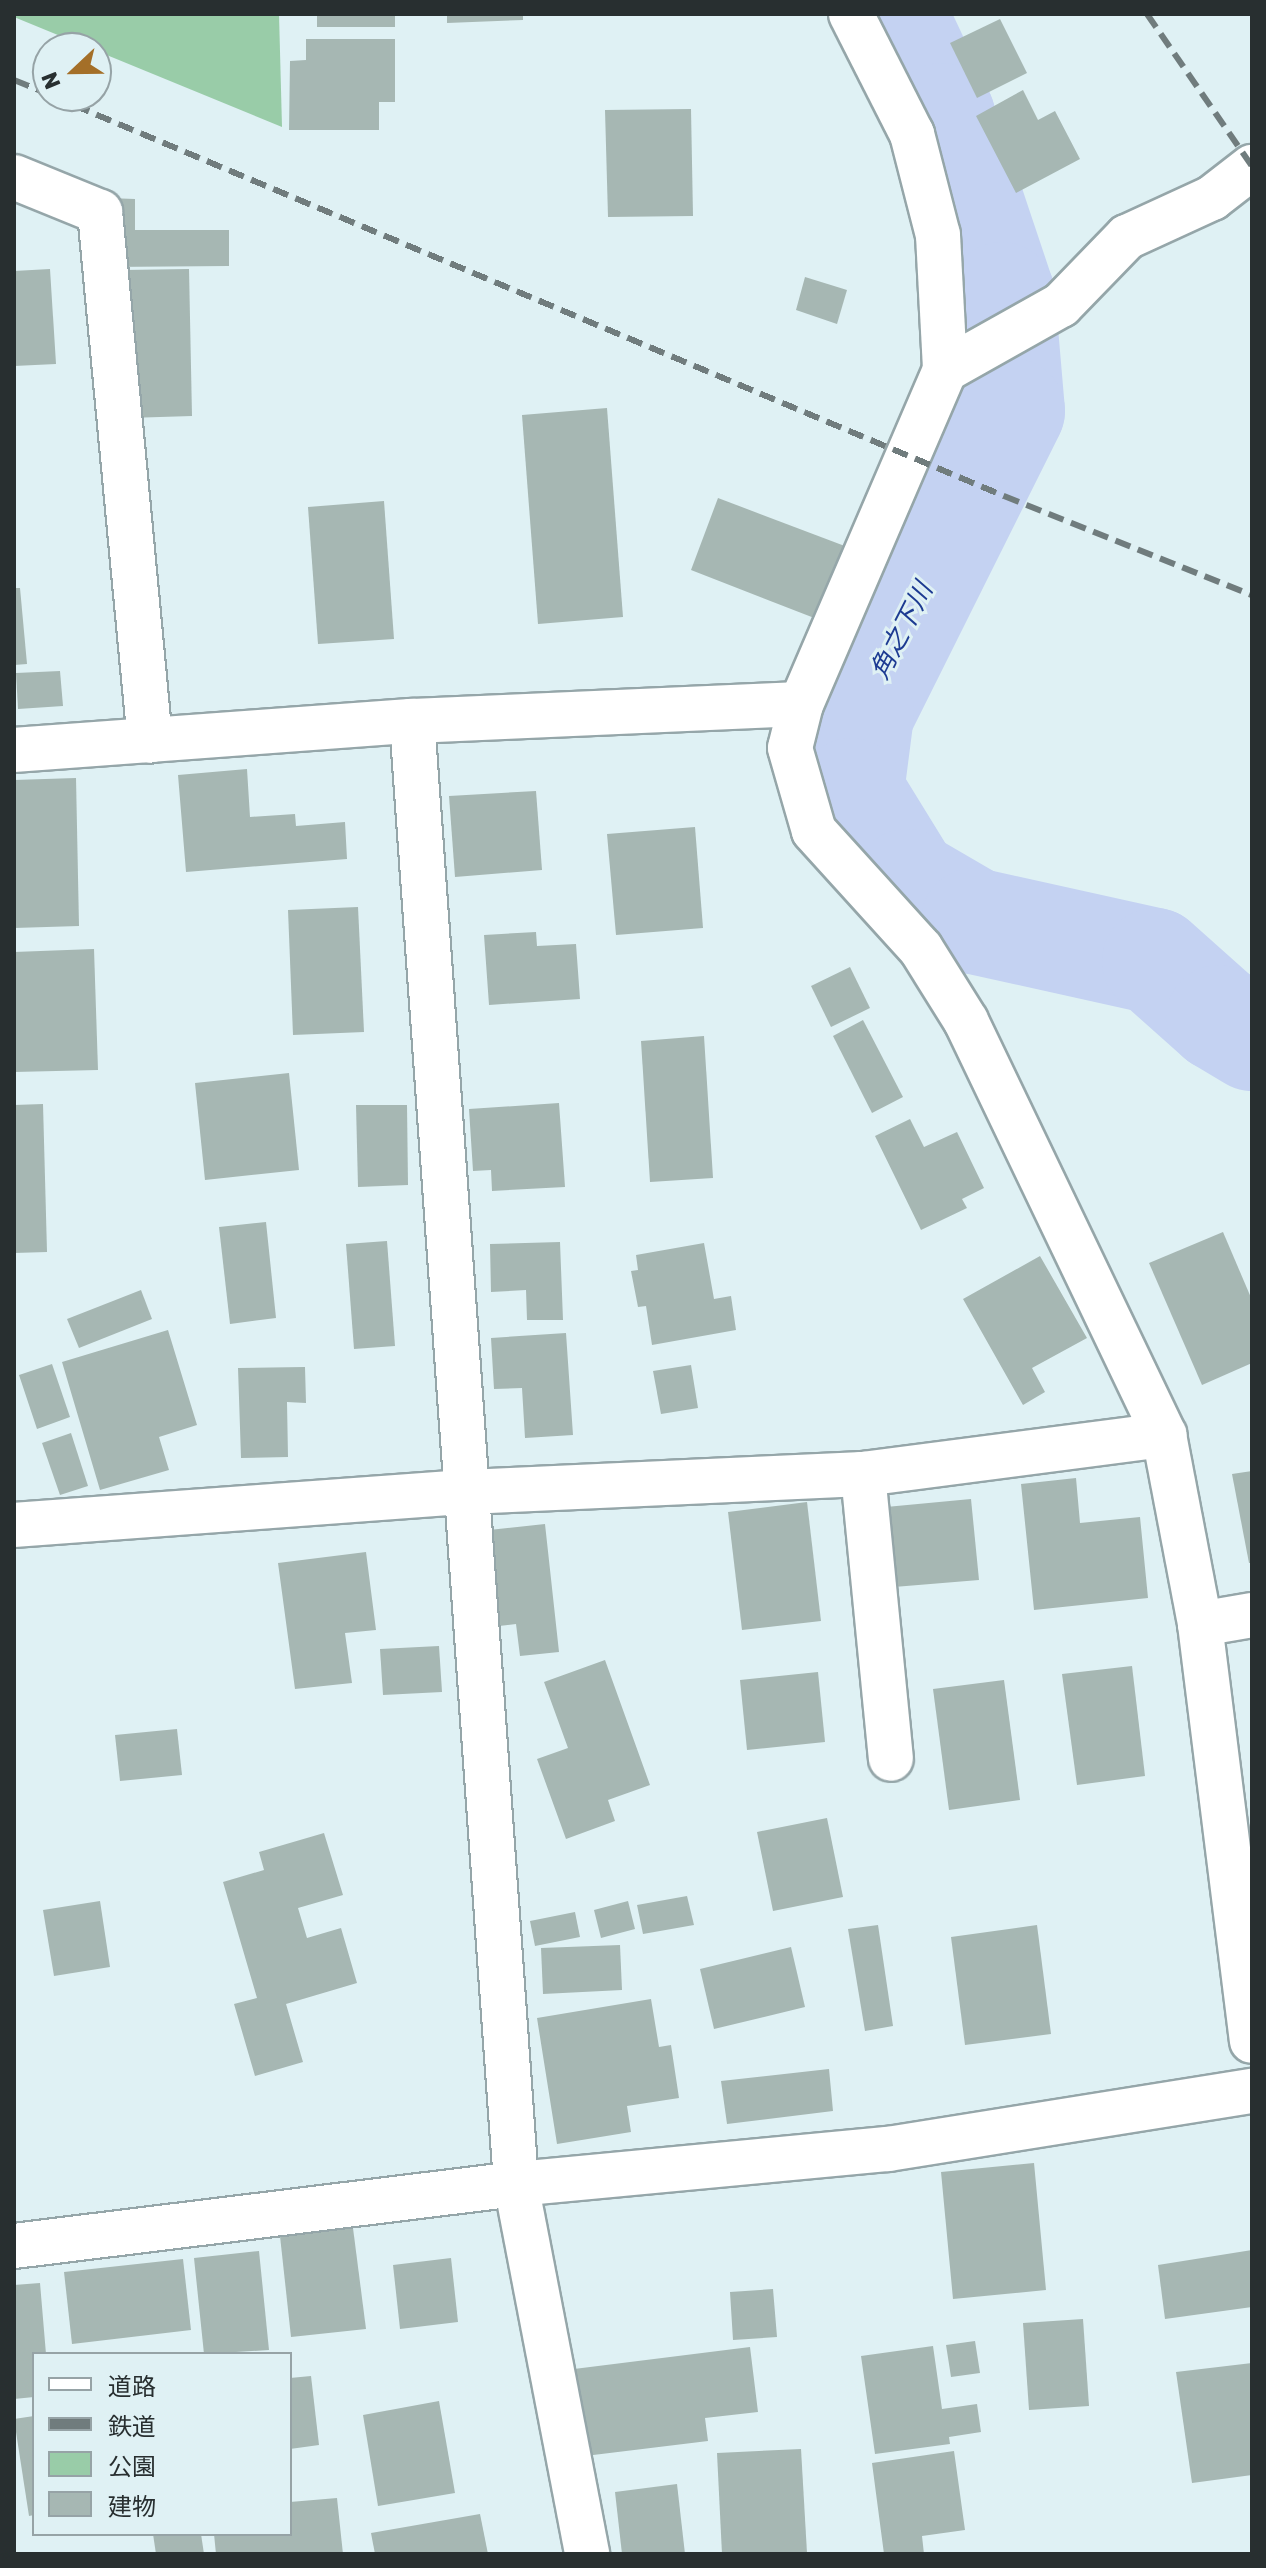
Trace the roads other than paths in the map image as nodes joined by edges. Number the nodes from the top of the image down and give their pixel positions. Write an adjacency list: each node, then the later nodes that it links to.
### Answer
1 (851, 14): 4 (street)
2 (1252, 167): 4 (street)
3 (14, 177): 7 (street)
4 (955, 363): 5 (street)
5 (801, 704): 6 (street); 9 (street)
6 (412, 721): 7 (street); 11 (street)
7 (150, 741): 8 (street)
8 (14, 750)
9 (1164, 1435): 10 (street); 14 (street)
10 (863, 1474): 11 (street); 15 (street)
11 (467, 1492): 12 (street); 18 (street)
12 (14, 1525)
13 (1252, 1615): 14 (street)
14 (1200, 1624): 16 (street)
15 (891, 1759)
16 (1252, 2041)
17 (1252, 2091): 18 (street)
18 (516, 2184): 19 (street); 20 (street)
19 (14, 2246)
20 (587, 2554)

